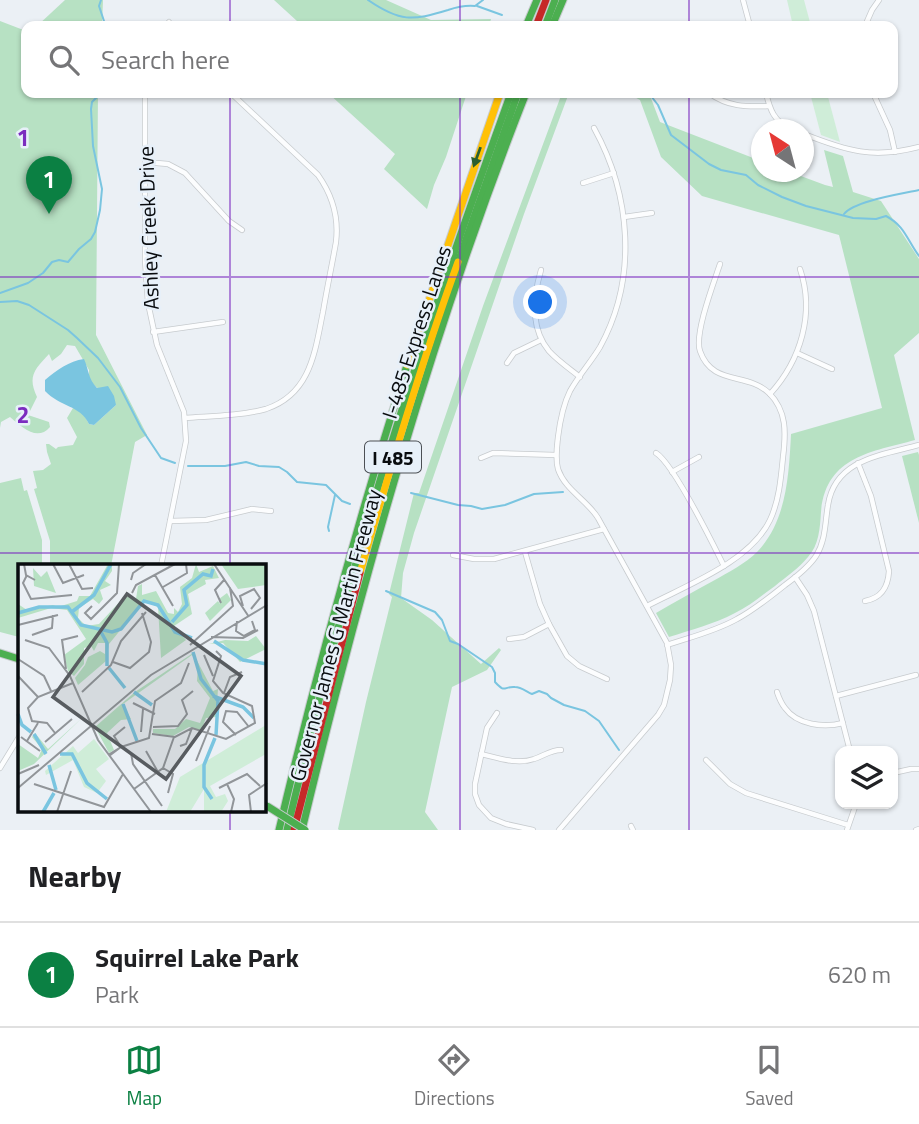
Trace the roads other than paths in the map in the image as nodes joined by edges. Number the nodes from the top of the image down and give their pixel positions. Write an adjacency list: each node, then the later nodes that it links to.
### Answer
1 (531, 0): 8 (main road)
2 (537, 0): 9 (main road)
3 (546, 0): 10 (main road)
4 (555, 0): 11 (main road)
5 (563, 0): 12 (main road)
6 (743, 0): 13 (street)
7 (878, 1): 14 (street)
8 (526, 21)
9 (528, 21)
10 (538, 21)
11 (547, 21)
12 (554, 21)
13 (749, 21)
14 (868, 21)
15 (145, 98): 30 (street, Ashley Creek Drive)
16 (236, 98): 47 (street)
17 (498, 98): 87 (main road, Governor James G Martin Freeway / I 485, one-way to 87)
18 (509, 98): 88 (main road, I-485 Express Lanes / I 485)
19 (516, 98): 89 (main road, I-485 Express Lanes / I 485)
20 (524, 98): 89 (main road, Governor James G Martin Freeway / I 485)
21 (717, 98): 24 (street)
22 (767, 98): 24 (street)
23 (875, 98): 29 (street)
24 (769, 106): 25 (street)
25 (777, 119)
26 (594, 128): 31 (street)
27 (814, 138): 29 (street)
28 (919, 147): 29 (street)
29 (895, 152)
30 (145, 162): 35 (street); 40 (street, Ashley Creek Drive)
31 (614, 173): 32 (street); 34 (street)
32 (583, 183)
33 (652, 213): 34 (street)
34 (624, 217): 45 (street)
35 (242, 230)
36 (720, 264): 46 (street)
37 (800, 269): 42 (street)
38 (541, 270): 41 (street)
39 (223, 321): 40 (street)
40 (153, 332): 47 (street, Ashley Creek Drive)
41 (541, 340): 43 (street); 45 (street)
42 (797, 353): 44 (street); 46 (street)
43 (507, 363)
44 (832, 369)
45 (580, 377): 50 (street)
46 (770, 394): 61 (street)
47 (185, 418): 56 (street, Ashley Creek Drive)
48 (919, 445): 53 (street)
49 (656, 453): 54 (street)
50 (556, 455): 52 (street); 57 (street)
51 (699, 457): 54 (street)
52 (481, 458)
53 (858, 463): 62 (street); 63 (street)
54 (673, 472): 61 (street)
55 (271, 511): 56 (street)
56 (170, 521): 60 (street, Ashley Creek Drive)
57 (604, 528): 58 (street); 64 (street)
58 (525, 552): 59 (street); 65 (street)
59 (453, 555)
60 (161, 564)
61 (724, 566): 64 (street)
62 (795, 578): 67 (street); 73 (street)
63 (865, 601)
64 (647, 606): 67 (street)
65 (549, 624): 66 (street); 71 (street)
66 (509, 639)
67 (667, 645): 91 (street)
68 (0, 653): 69 (main road)
69 (18, 659)
70 (916, 676): 73 (street)
71 (607, 678)
72 (777, 692): 75 (street)
73 (836, 696): 75 (street)
74 (497, 713): 79 (street)
75 (843, 723): 77 (street)
76 (18, 739): 81 (street)
77 (849, 746)
78 (561, 750): 79 (street)
79 (481, 754): 90 (street)
80 (706, 760): 86 (street)
81 (0, 768)
82 (919, 769): 83 (street)
83 (898, 772)
84 (266, 807): 89 (main road, bridge)
85 (854, 809): 86 (street)
86 (848, 828)
87 (279, 830)
88 (287, 830)
89 (300, 830)
90 (533, 830)
91 (559, 830)

